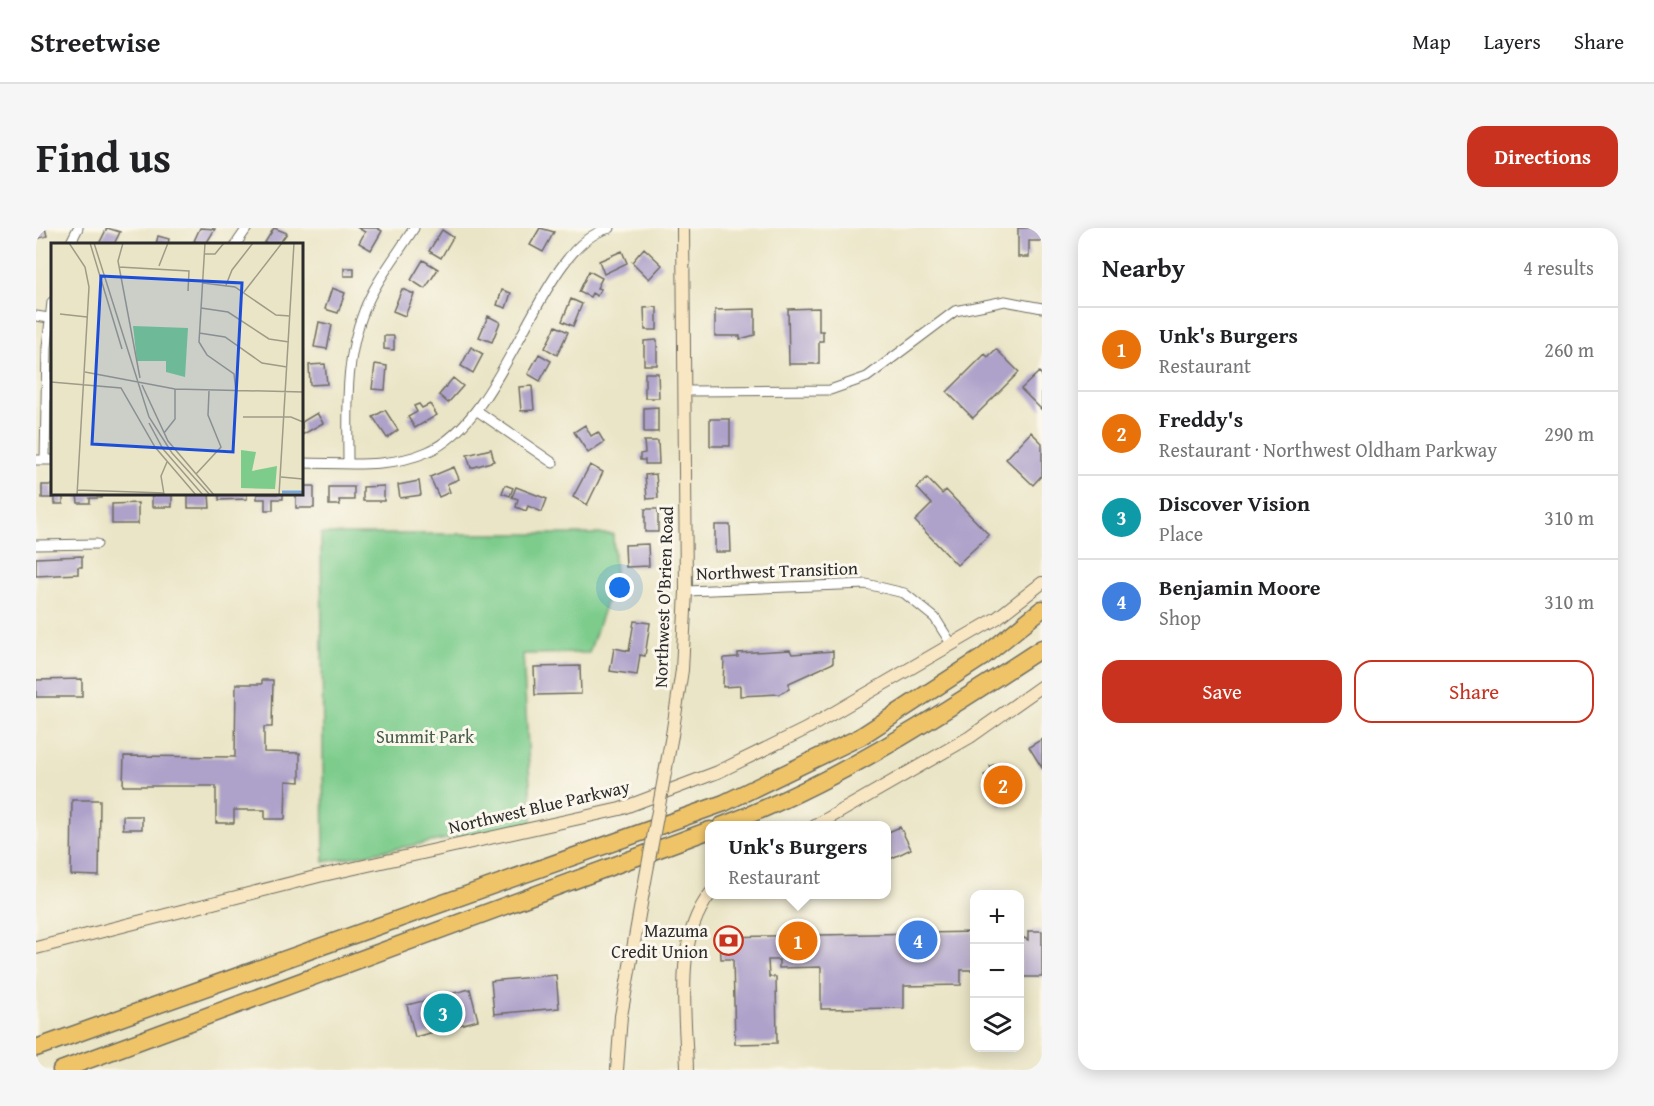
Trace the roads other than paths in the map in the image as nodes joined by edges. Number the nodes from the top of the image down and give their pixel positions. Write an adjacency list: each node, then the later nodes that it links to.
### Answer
1 (78, 228): 6 (street)
2 (246, 228): 7 (street)
3 (414, 228): 16 (street)
4 (610, 228): 13 (street)
5 (683, 228): 12 (street, Northwest O'Brien Road)
6 (70, 243)
7 (237, 243)
8 (51, 307): 11 (street)
9 (1042, 308): 12 (street)
10 (36, 316): 11 (street)
11 (49, 318): 14 (street)
12 (686, 391): 21 (street, Northwest O'Brien Road)
13 (476, 410): 16 (street); 17 (street)
14 (45, 460)
15 (303, 463): 16 (street)
16 (348, 463)
17 (553, 463)
18 (97, 544): 19 (street)
19 (36, 545)
20 (1042, 583): 23 (street, Northwest Blue Parkway)
21 (686, 591): 23 (street, Northwest Transition); 33 (street, Northwest O'Brien Road, bridge)
22 (1042, 609): 31 (highway)
23 (952, 645): 30 (street, Northwest Blue Parkway)
24 (1042, 648): 26 (highway)
25 (1042, 686): 27 (street)
26 (733, 821)
27 (822, 821)
28 (705, 832): 32 (highway)
29 (707, 899): 34 (street)
30 (36, 948)
31 (36, 1048)
32 (61, 1070)
33 (617, 1070)
34 (687, 1070)

